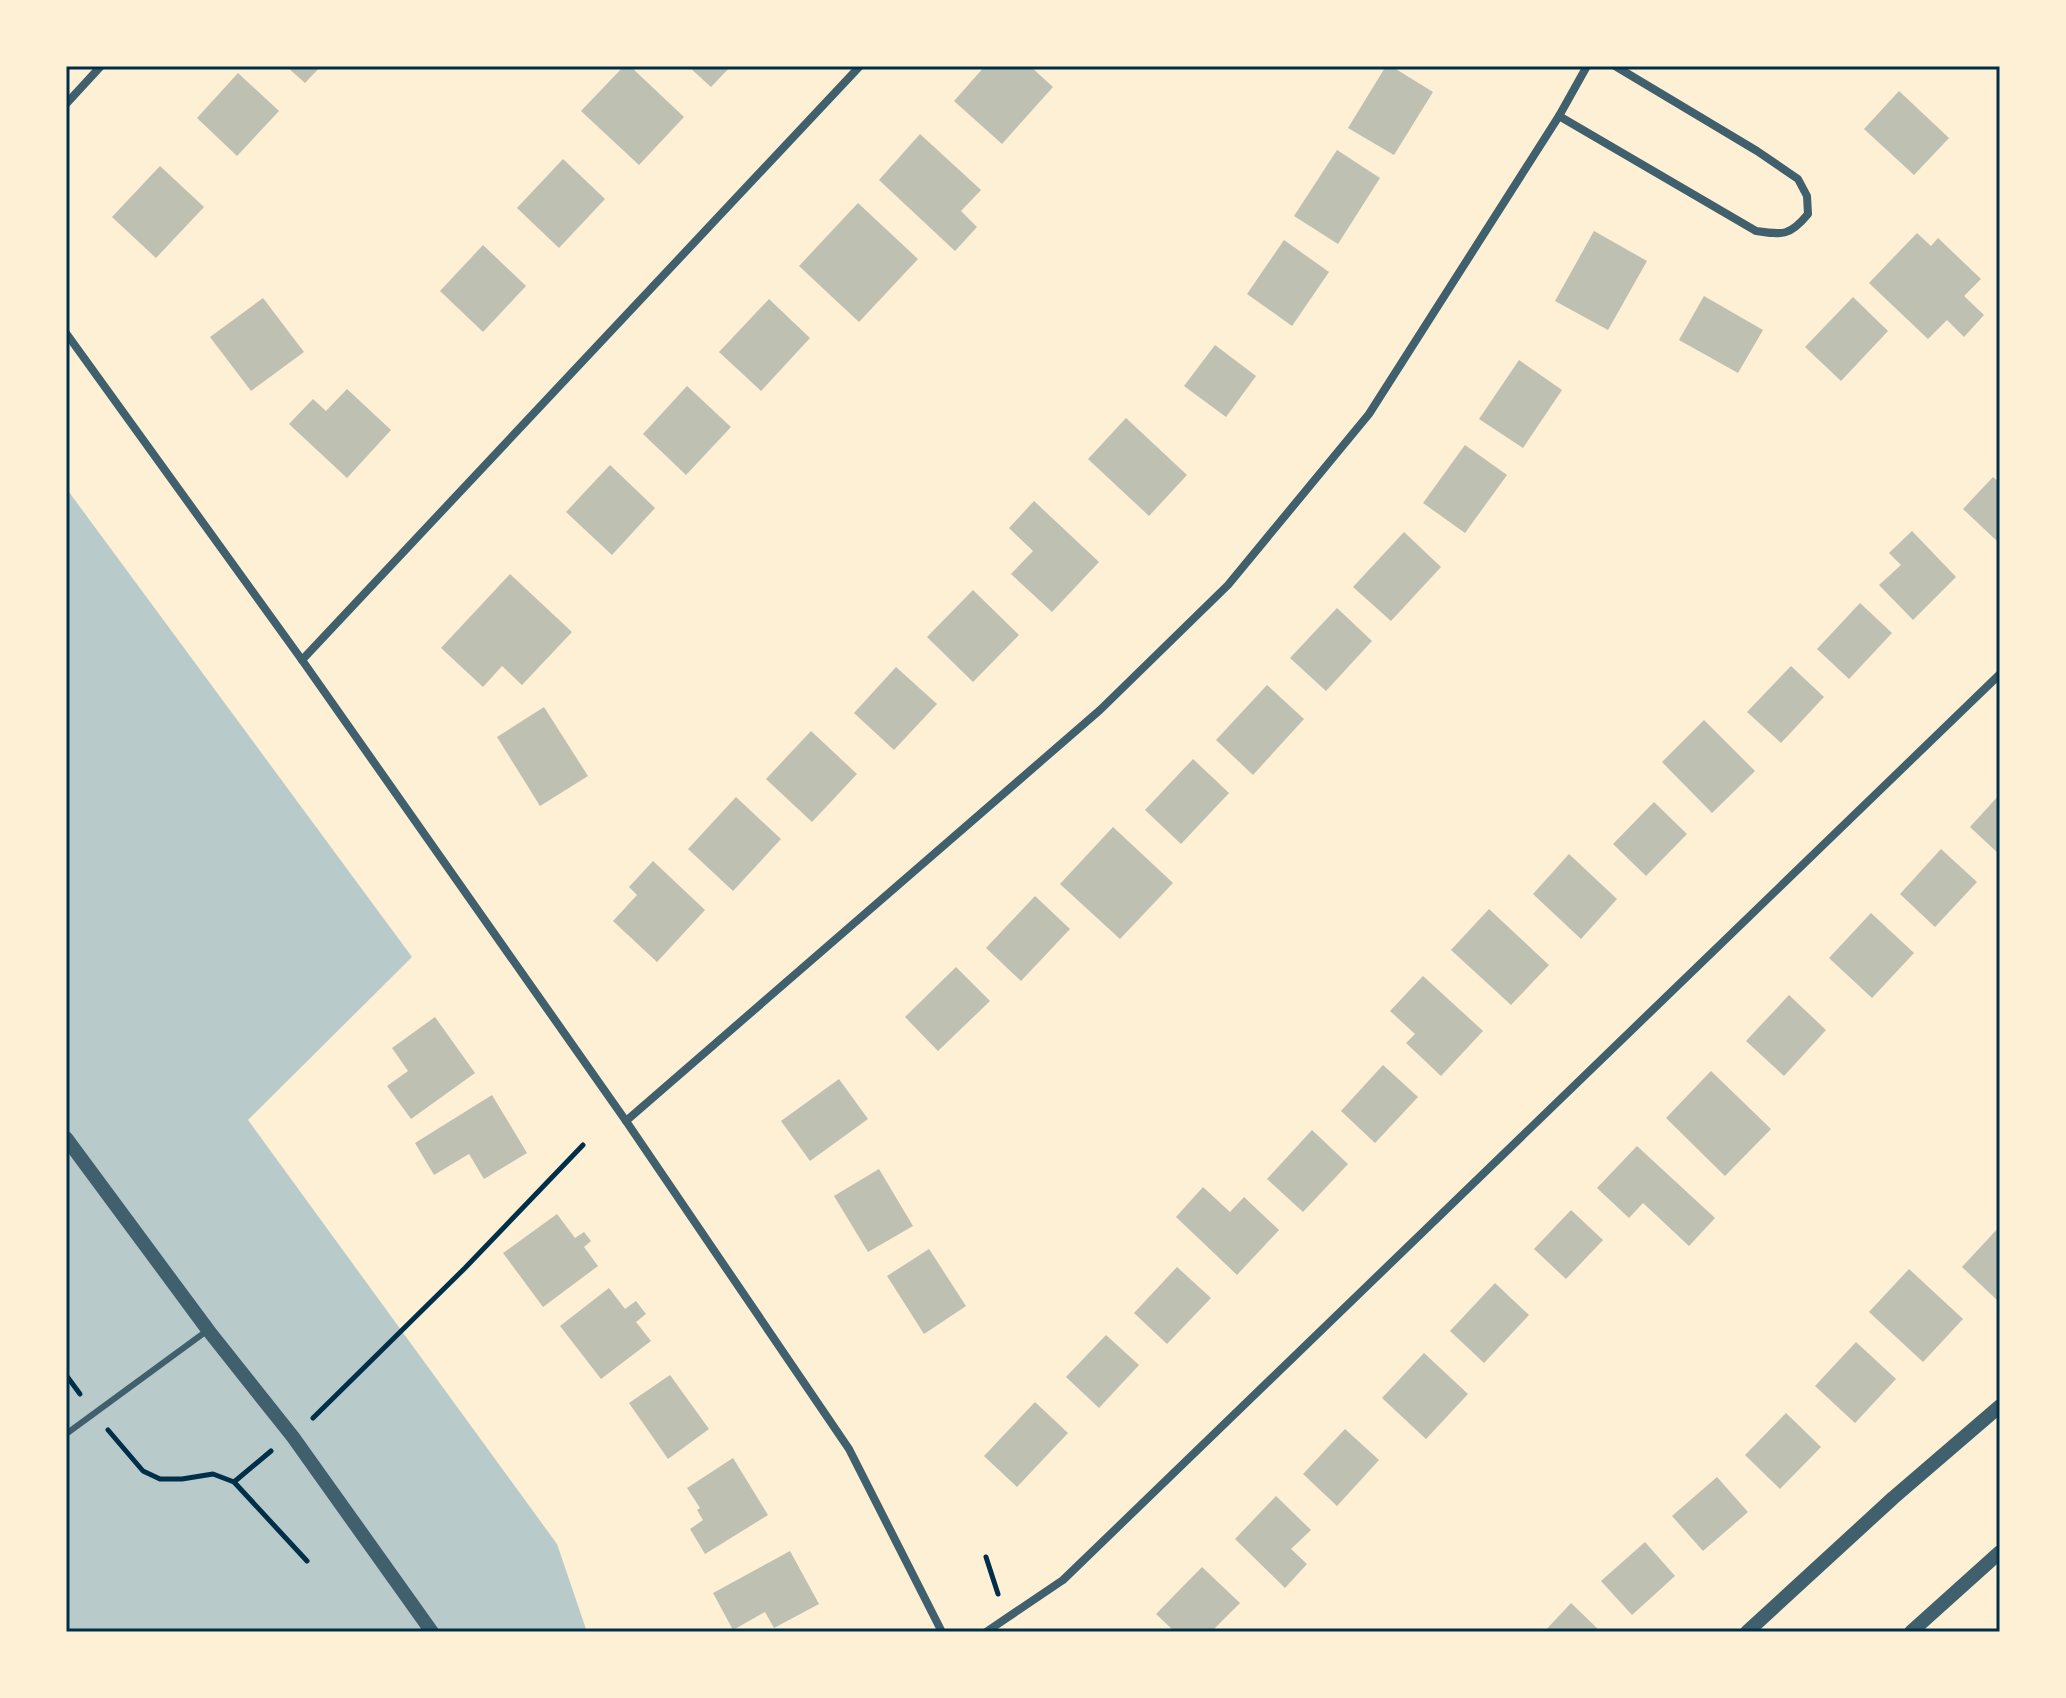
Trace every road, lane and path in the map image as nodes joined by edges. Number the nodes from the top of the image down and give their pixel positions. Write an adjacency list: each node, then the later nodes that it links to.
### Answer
1 (101, 66): 5 (street)
2 (860, 66): 8 (street)
3 (1587, 66): 6 (street)
4 (1615, 66): 6 (street)
5 (66, 104)
6 (1559, 116): 10 (street)
7 (66, 333): 8 (street)
8 (302, 660): 10 (street)
9 (2000, 674): 23 (street)
10 (626, 1121): 22 (street)
11 (66, 1138): 13 (street)
12 (583, 1145): 17 (path)
13 (208, 1330): 15 (lane); 17 (street)
14 (2000, 1406): 24 (street)
15 (94, 1414): 16 (lane); 18 (path)
16 (66, 1434)
17 (293, 1437): 18 (path); 21 (street)
18 (234, 1482): 20 (path)
19 (2000, 1552): 25 (street)
20 (307, 1561)
21 (432, 1632)
22 (942, 1632)
23 (986, 1632)
24 (1747, 1632)
25 (1911, 1632)

